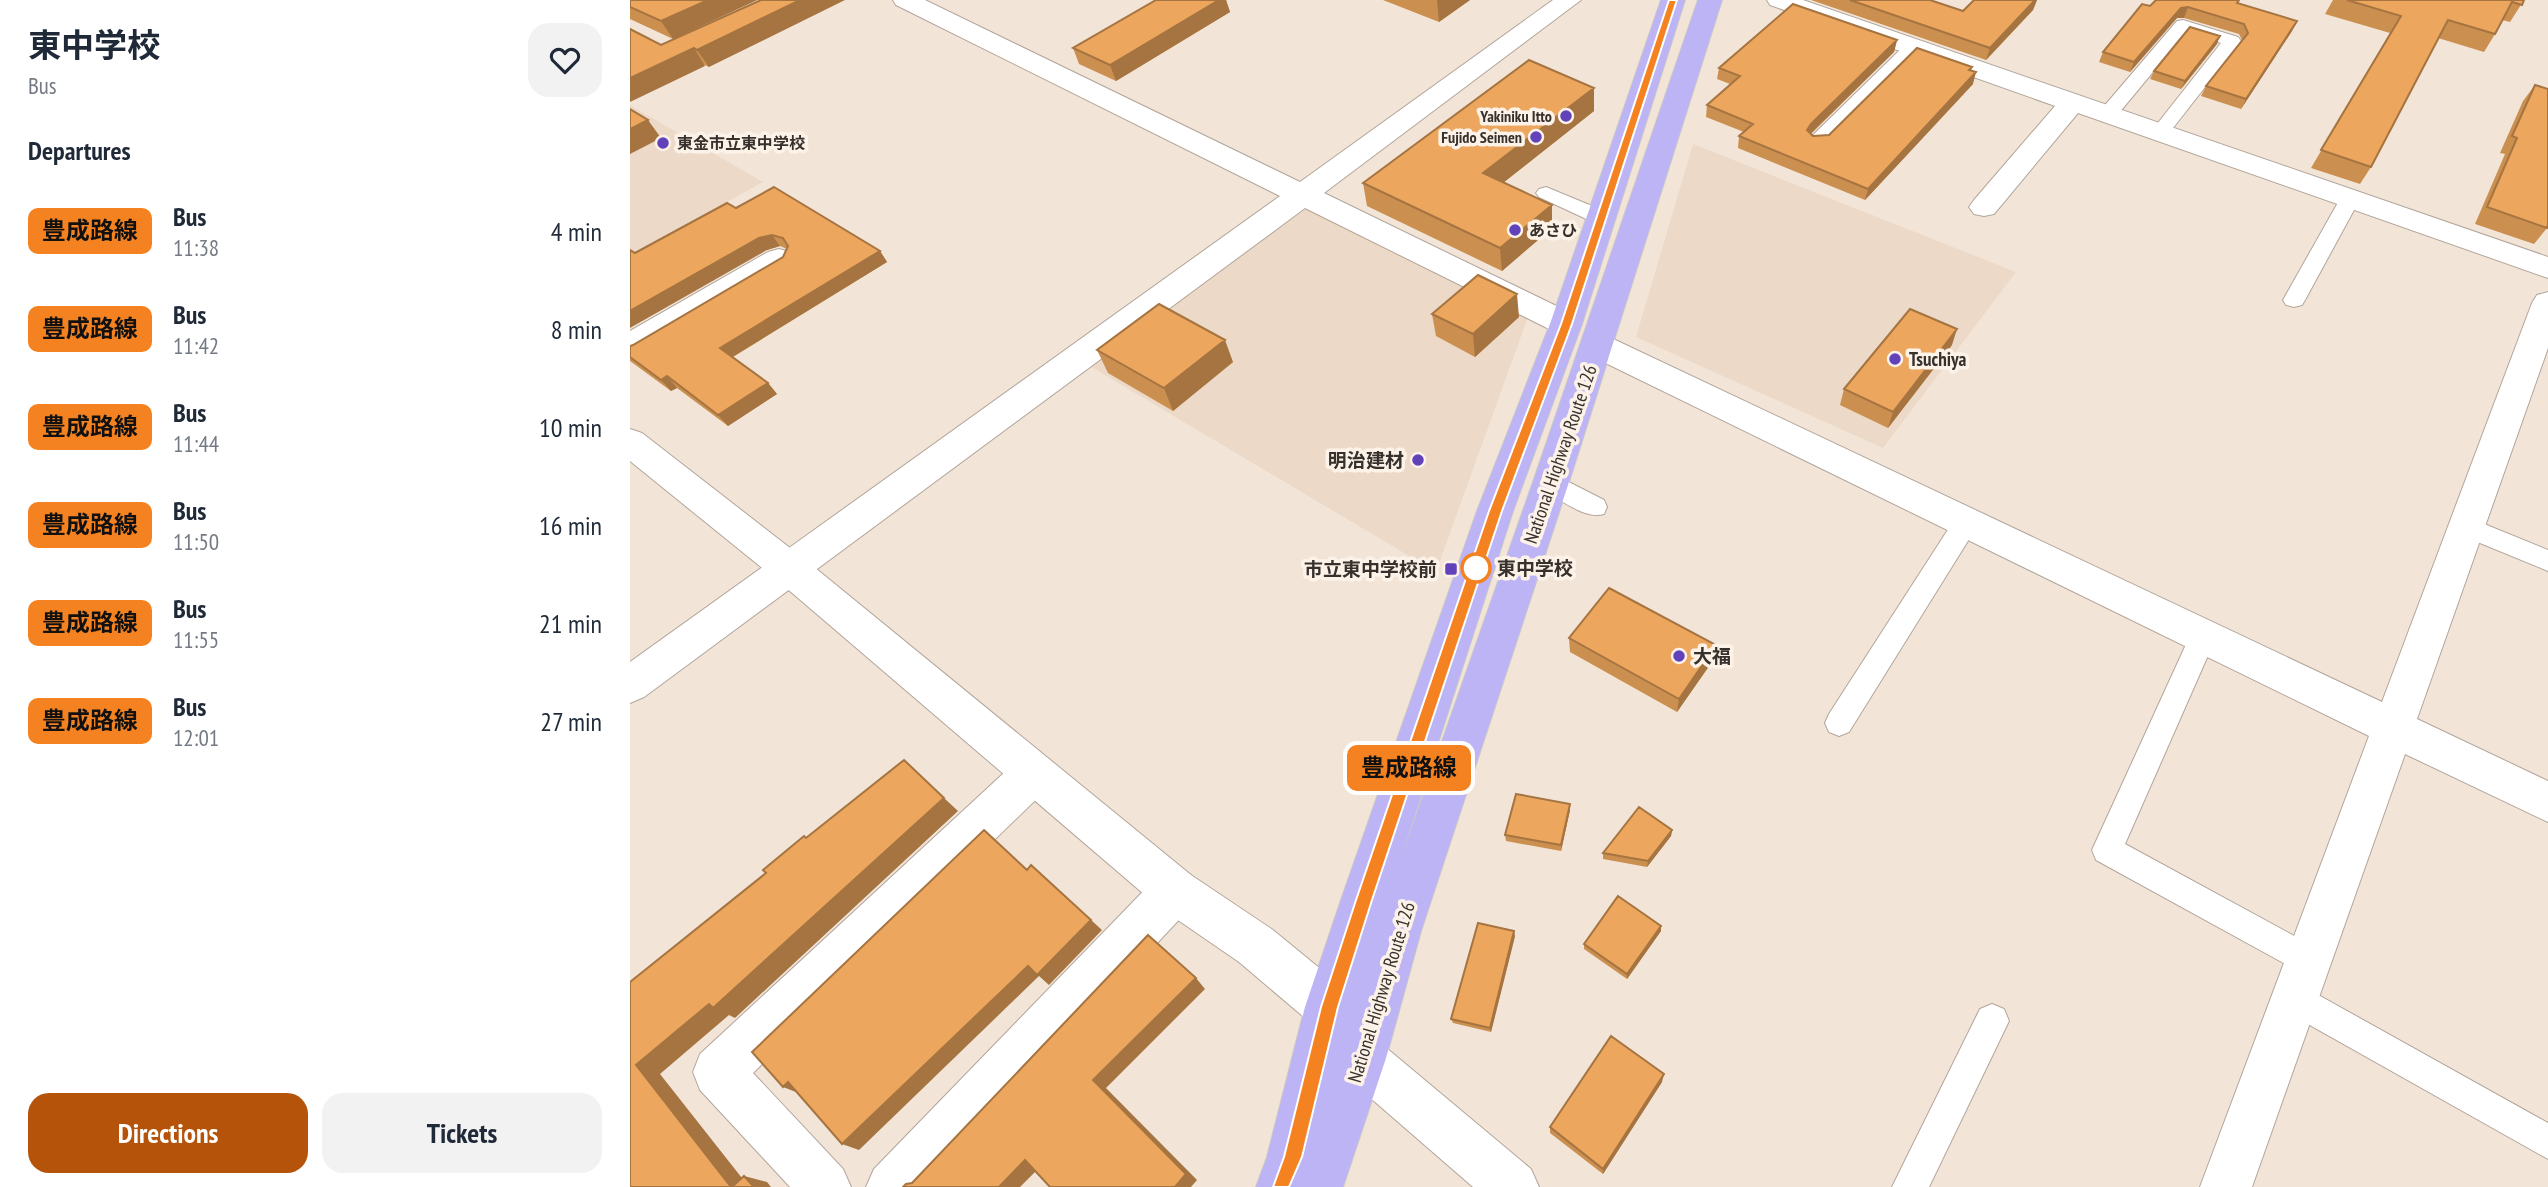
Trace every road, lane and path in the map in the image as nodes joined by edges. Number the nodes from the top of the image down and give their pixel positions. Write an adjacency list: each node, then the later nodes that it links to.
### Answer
1 (905, 0): 12 (street)
2 (1569, 0): 12 (street)
3 (1673, 0): 15 (highway, National Highway Route 126)
4 (1710, 0): 21 (highway, National Highway Route 126)
5 (1779, 0): 6 (street)
6 (1913, 47): 7 (street); 10 (lane)
7 (2072, 103): 8 (street); 14 (street)
8 (2107, 115): 9 (street); 9 (lane)
9 (2159, 133): 13 (street)
10 (1818, 141)
11 (1546, 193): 15 (lane)
12 (1303, 195): 20 (street); 29 (street)
13 (2350, 199): 17 (street); 18 (lane)
14 (1984, 207)
15 (1602, 218): 20 (highway, National Highway Route 126)
16 (779, 259): 22 (street)
17 (2548, 268)
18 (2294, 300)
19 (2548, 303): 27 (street)
20 (1566, 324): 38 (highway, National Highway Route 126)
21 (1597, 345): 24 (highway, National Highway Route 126); 26 (street)
22 (630, 346)
23 (630, 442): 29 (street)
24 (1551, 482): 25 (lane); 40 (highway, National Highway Route 126)
25 (1595, 507)
26 (1967, 521): 30 (street); 32 (lane)
27 (2467, 527): 28 (lane); 33 (street)
28 (2548, 561)
29 (790, 569): 31 (street); 34 (street)
30 (2204, 635): 33 (street); 37 (lane)
31 (630, 685)
32 (1839, 723)
33 (2393, 727): 35 (street); 37 (street)
34 (1034, 773): 36 (street); 42 (street)
35 (2548, 802)
36 (1175, 891): 38 (street); 43 (street)
37 (2302, 979): 41 (lane); 48 (street)
38 (1329, 1007): 40 (street); 44 (highway, National Highway Route 126)
39 (1992, 1021): 47 (lane)
40 (1361, 1058): 45 (highway, National Highway Route 126); 46 (street)
41 (2548, 1142)
42 (825, 1187)
43 (892, 1187)
44 (1282, 1187)
45 (1317, 1187)
46 (1513, 1187)
47 (1910, 1187)
48 (2226, 1187)

